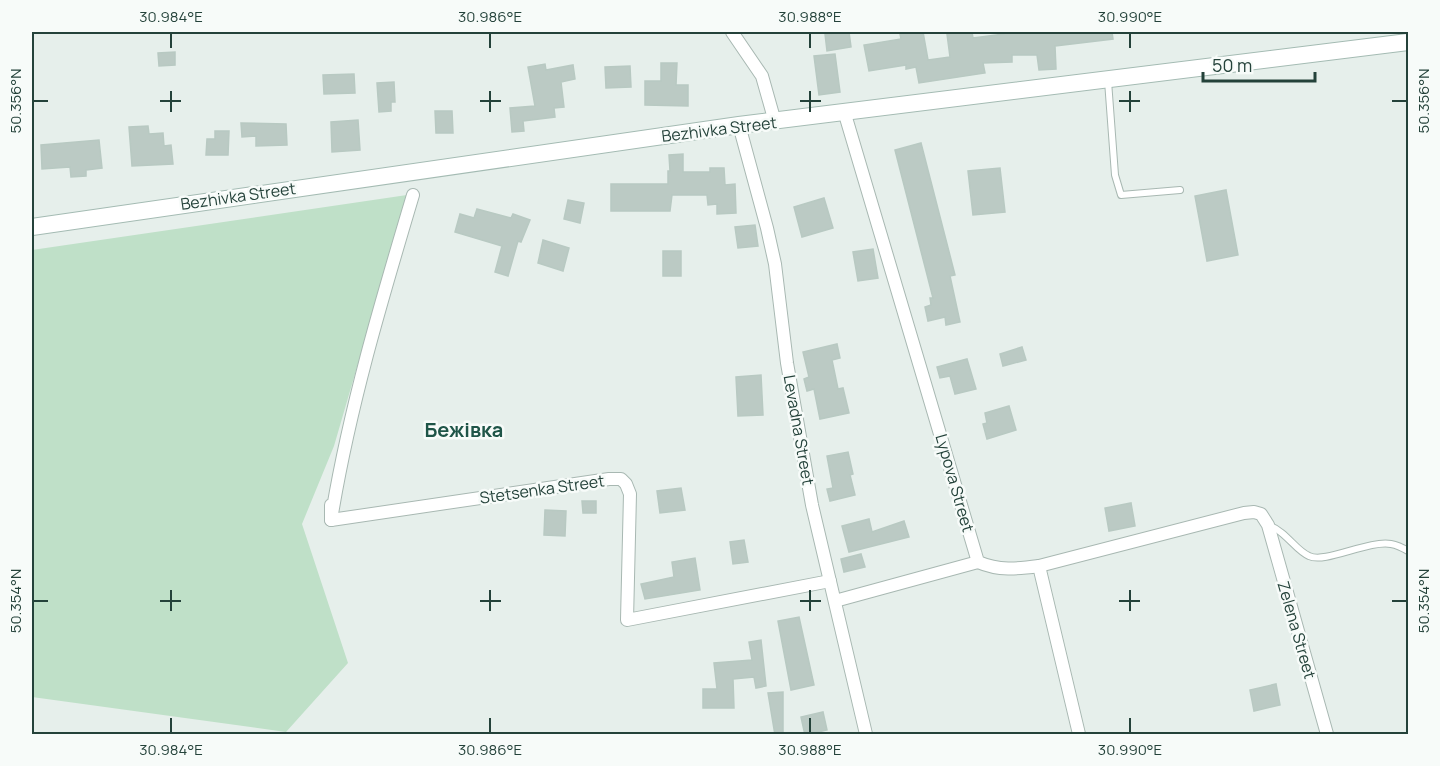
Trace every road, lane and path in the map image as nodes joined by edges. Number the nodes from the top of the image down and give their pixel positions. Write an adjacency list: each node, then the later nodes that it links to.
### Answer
1 (732, 32): 5 (street)
2 (1408, 42): 3 (main road, Bezhivka Street)
3 (1107, 80): 4 (main road, Bezhivka Street); 7 (lane)
4 (844, 111): 5 (main road, Bezhivka Street); 14 (street, Lypova Street)
5 (776, 122): 6 (main road, Bezhivka Street)
6 (739, 125): 9 (main road, Bezhivka Street); 16 (street, Levadna Street)
7 (1180, 190)
8 (413, 195): 11 (street)
9 (32, 227)
10 (331, 505): 11 (street)
11 (331, 520): 16 (street, Stetsenka Street)
12 (1268, 525): 13 (lane); 15 (street); 20 (street, Zelena Street)
13 (1408, 551)
14 (978, 562): 15 (street); 17 (street)
15 (1039, 566): 19 (street)
16 (830, 581): 17 (street, Levadna Street)
17 (835, 601): 18 (street, Levadna Street)
18 (866, 735)
19 (1079, 735)
20 (1327, 735)

